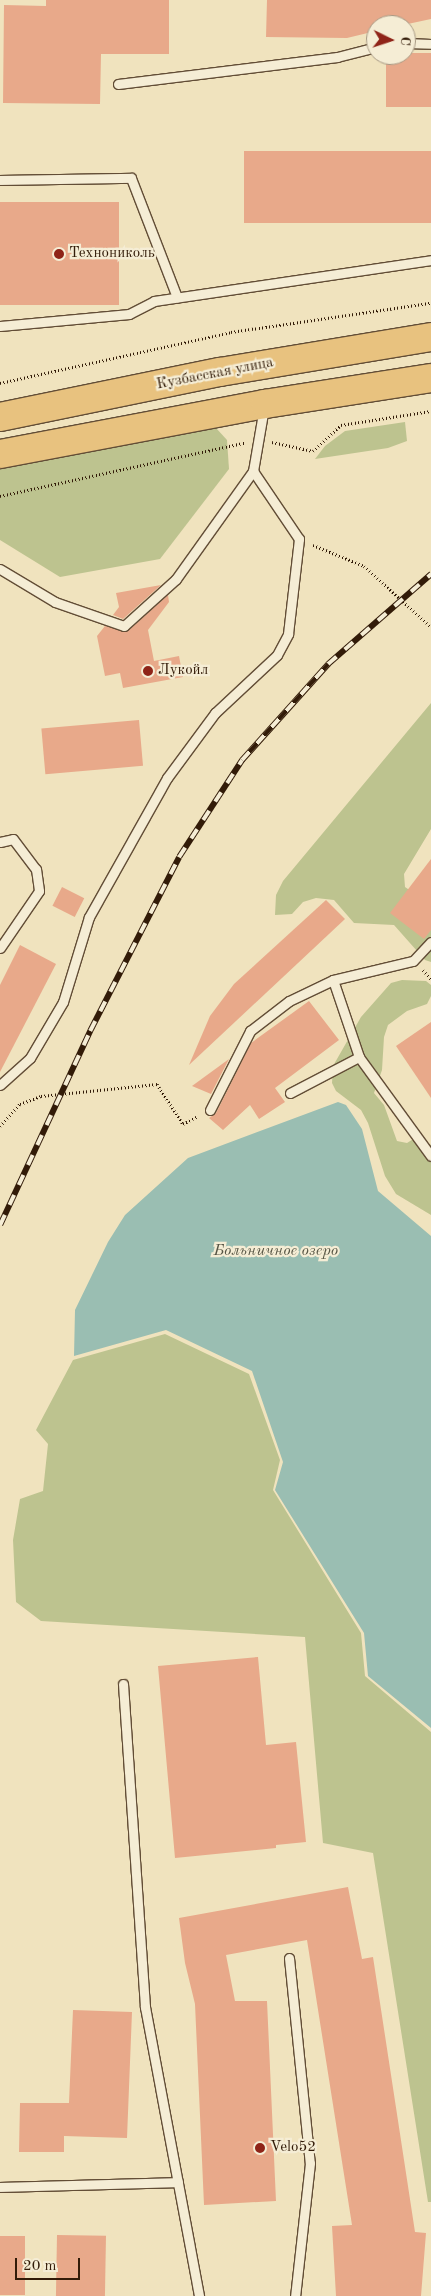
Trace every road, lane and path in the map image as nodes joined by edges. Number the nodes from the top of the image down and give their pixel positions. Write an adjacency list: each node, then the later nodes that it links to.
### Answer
1 (416, 43): 2 (lane)
2 (431, 44)
3 (366, 49): 4 (lane)
4 (118, 84)
5 (0, 180): 7 (lane)
6 (431, 260): 7 (lane)
7 (178, 297): 9 (lane)
8 (431, 303): 12 (path)
9 (0, 326)
10 (431, 337): 15 (main road, Кузбасская улица)
11 (431, 378): 13 (main road)
12 (0, 383)
13 (265, 404): 16 (lane); 17 (main road)
14 (431, 411): 16 (path)
15 (0, 417)
16 (259, 439): 18 (lane); 19 (path)
17 (0, 454)
18 (254, 471): 20 (lane); 21 (lane)
19 (0, 496)
20 (299, 539): 22 (path); 28 (lane)
21 (0, 569)
22 (431, 627)
23 (0, 842): 25 (lane)
24 (431, 942): 26 (lane)
25 (0, 948)
26 (333, 980): 27 (lane); 30 (lane)
27 (359, 1056): 29 (lane); 32 (lane)
28 (0, 1085)
29 (290, 1093)
30 (210, 1110): 31 (path)
31 (0, 1126)
32 (431, 1156)
33 (123, 1684): 35 (lane)
34 (289, 1958): 38 (lane)
35 (178, 2182): 36 (lane); 37 (lane)
36 (0, 2187)
37 (199, 2296)
38 (295, 2296)

